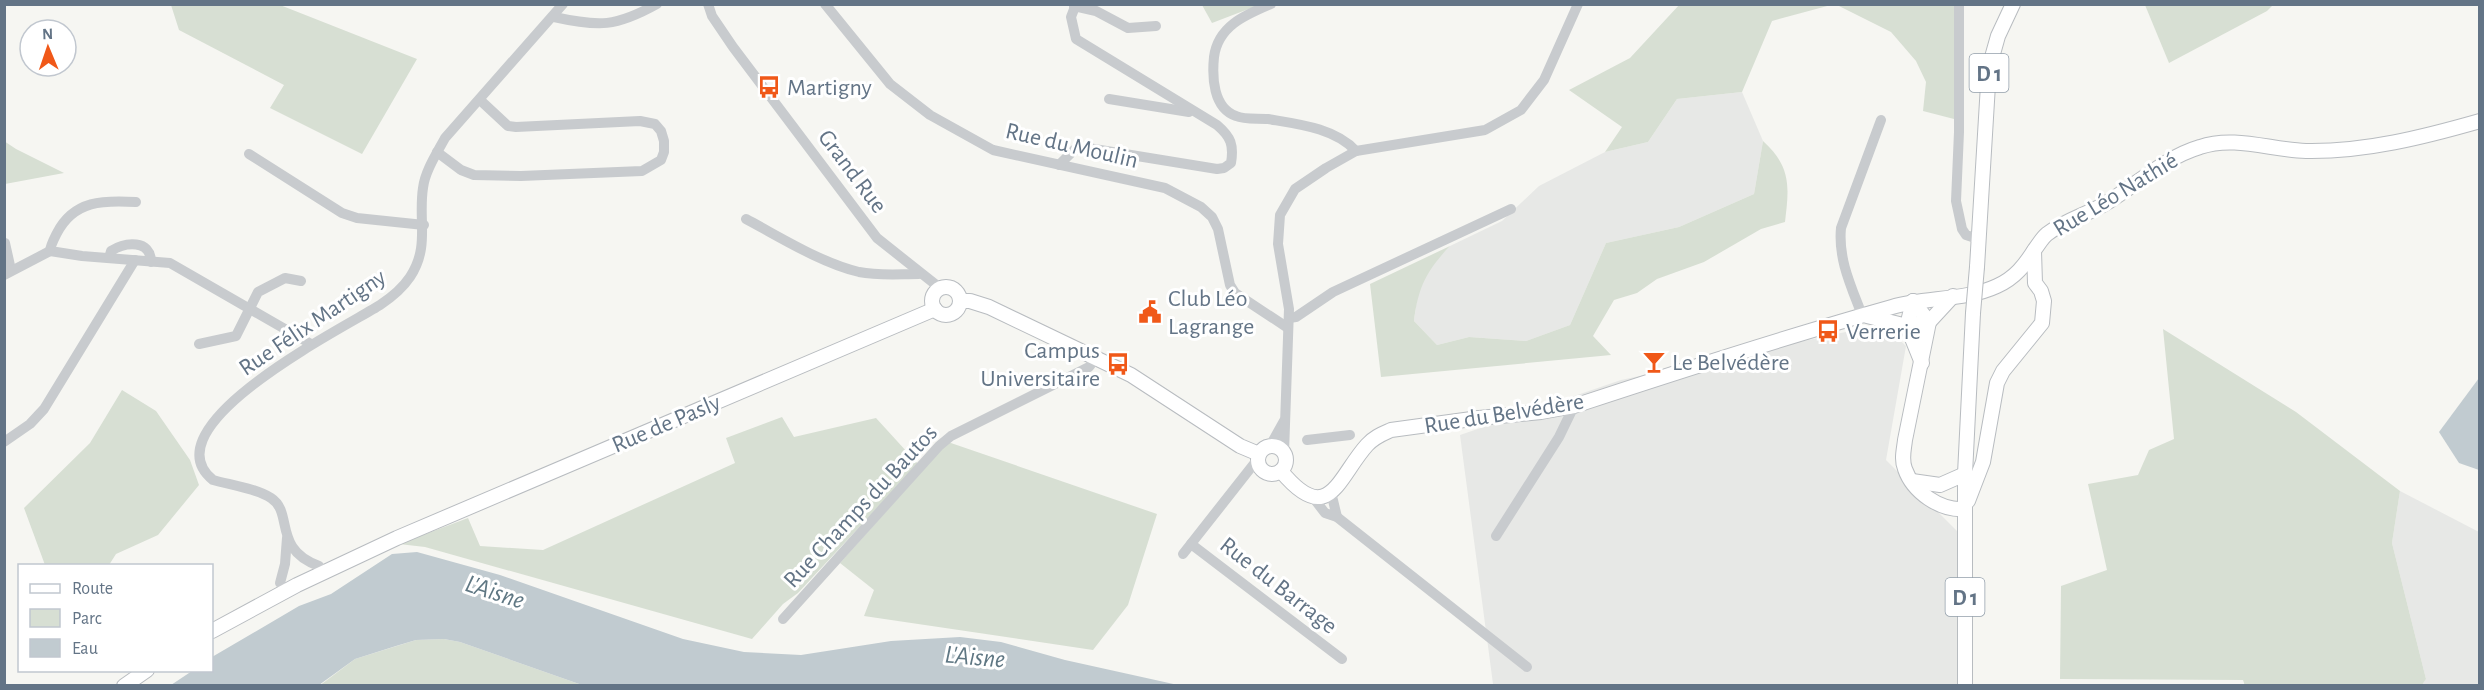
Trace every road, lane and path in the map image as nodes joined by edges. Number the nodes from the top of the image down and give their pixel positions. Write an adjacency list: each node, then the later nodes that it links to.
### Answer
1 (563, 4): 10 (street, Rue Félix Martigny)
2 (657, 4): 10 (street)
3 (708, 4): 33 (street, Grand Rue)
4 (825, 4): 20 (street, Rue du Moulin)
5 (1271, 4): 17 (street)
6 (1578, 4): 17 (street)
7 (1959, 4): 25 (street)
8 (2013, 4): 25 (main road, D 1)
9 (1075, 5): 11 (street); 14 (street)
10 (554, 16): 13 (street, Rue Félix Martigny)
11 (1156, 26)
12 (1109, 99): 14 (street)
13 (480, 100): 18 (street, Rue Félix Martigny); 18 (street)
14 (1197, 113): 20 (street)
15 (1881, 120): 43 (street)
16 (2480, 122): 28 (main road, Rue Léo Nathié)
17 (1356, 151): 45 (street)
18 (437, 152): 24 (street, Rue Félix Martigny)
19 (249, 154): 24 (street)
20 (1059, 165): 45 (street, Rue du Moulin)
21 (136, 202): 27 (street)
22 (1511, 209): 45 (street)
23 (746, 219): 33 (street)
24 (424, 225): 47 (street, Rue Félix Martigny)
25 (1978, 238): 59 (main road, D 1, bridge)
26 (5, 243): 32 (street)
27 (50, 251): 29 (street); 32 (street)
28 (2034, 251): 34 (main road); 36 (main road, Rue Léo Nathié)
29 (109, 258): 30 (street); 31 (street)
30 (135, 260): 31 (street); 55 (street)
31 (151, 262): 42 (street)
32 (8, 273)
33 (919, 274): 37 (street, Grand Rue)
34 (2013, 277): 36 (main road); 38 (main road, Rue du Belvédère)
35 (301, 281): 42 (street)
36 (2035, 283): 63 (main road, Rue Léo Nathié)
37 (940, 288): 39 (main road); 41 (main road)
38 (1953, 296): 40 (main road, Rue du Belvédère); 44 (main road)
39 (960, 301): 41 (main road); 49 (main road)
40 (1913, 301): 43 (main road, Rue du Belvédère); 44 (main road); 46 (main road)
41 (935, 309): 67 (main road, Rue de Pasly)
42 (250, 310): 47 (street); 48 (street)
43 (1862, 315): 46 (main road); 51 (main road, Rue du Belvédère)
44 (1929, 322): 46 (main road); 50 (main road)
45 (1288, 323): 52 (street)
46 (1907, 326): 50 (main road)
47 (311, 344): 66 (street, Rue Félix Martigny)
48 (199, 345)
49 (1096, 358): 56 (main road); 72 (street, Rue Champs du Bautos)
50 (1922, 363): 60 (main road)
51 (1574, 406): 61 (main road, Rue du Belvédère); 65 (street)
52 (1284, 420): 56 (street); 57 (street)
53 (1350, 435): 54 (street)
54 (1307, 440)
55 (4, 442)
56 (1262, 453): 57 (main road); 58 (main road); 68 (street)
57 (1284, 453): 58 (main road)
58 (1281, 471): 62 (main road)
59 (1965, 474): 60 (main road); 63 (main road, D 1)
60 (1912, 481): 63 (main road)
61 (1331, 492): 62 (main road); 64 (street)
62 (1312, 496): 64 (street)
63 (1965, 509): 79 (main road, D 1)
64 (1337, 517): 76 (street)
65 (1496, 536)
66 (287, 537): 70 (street, Rue Félix Martigny); 71 (street, Rue Félix Martigny)
67 (397, 538): 70 (main road, Rue de Pasly); 73 (main road, Rue de Pasly)
68 (1191, 544): 69 (street); 75 (street, Rue du Barrage)
69 (1183, 554)
70 (319, 566): 71 (main road, Rue de Pasly)
71 (280, 583): 74 (main road, Rue de Pasly)
72 (783, 619)
73 (213, 628)
74 (213, 628)
75 (1342, 660)
76 (1527, 666)
77 (144, 672): 78 (main road)
78 (124, 686)
79 (1965, 686)

